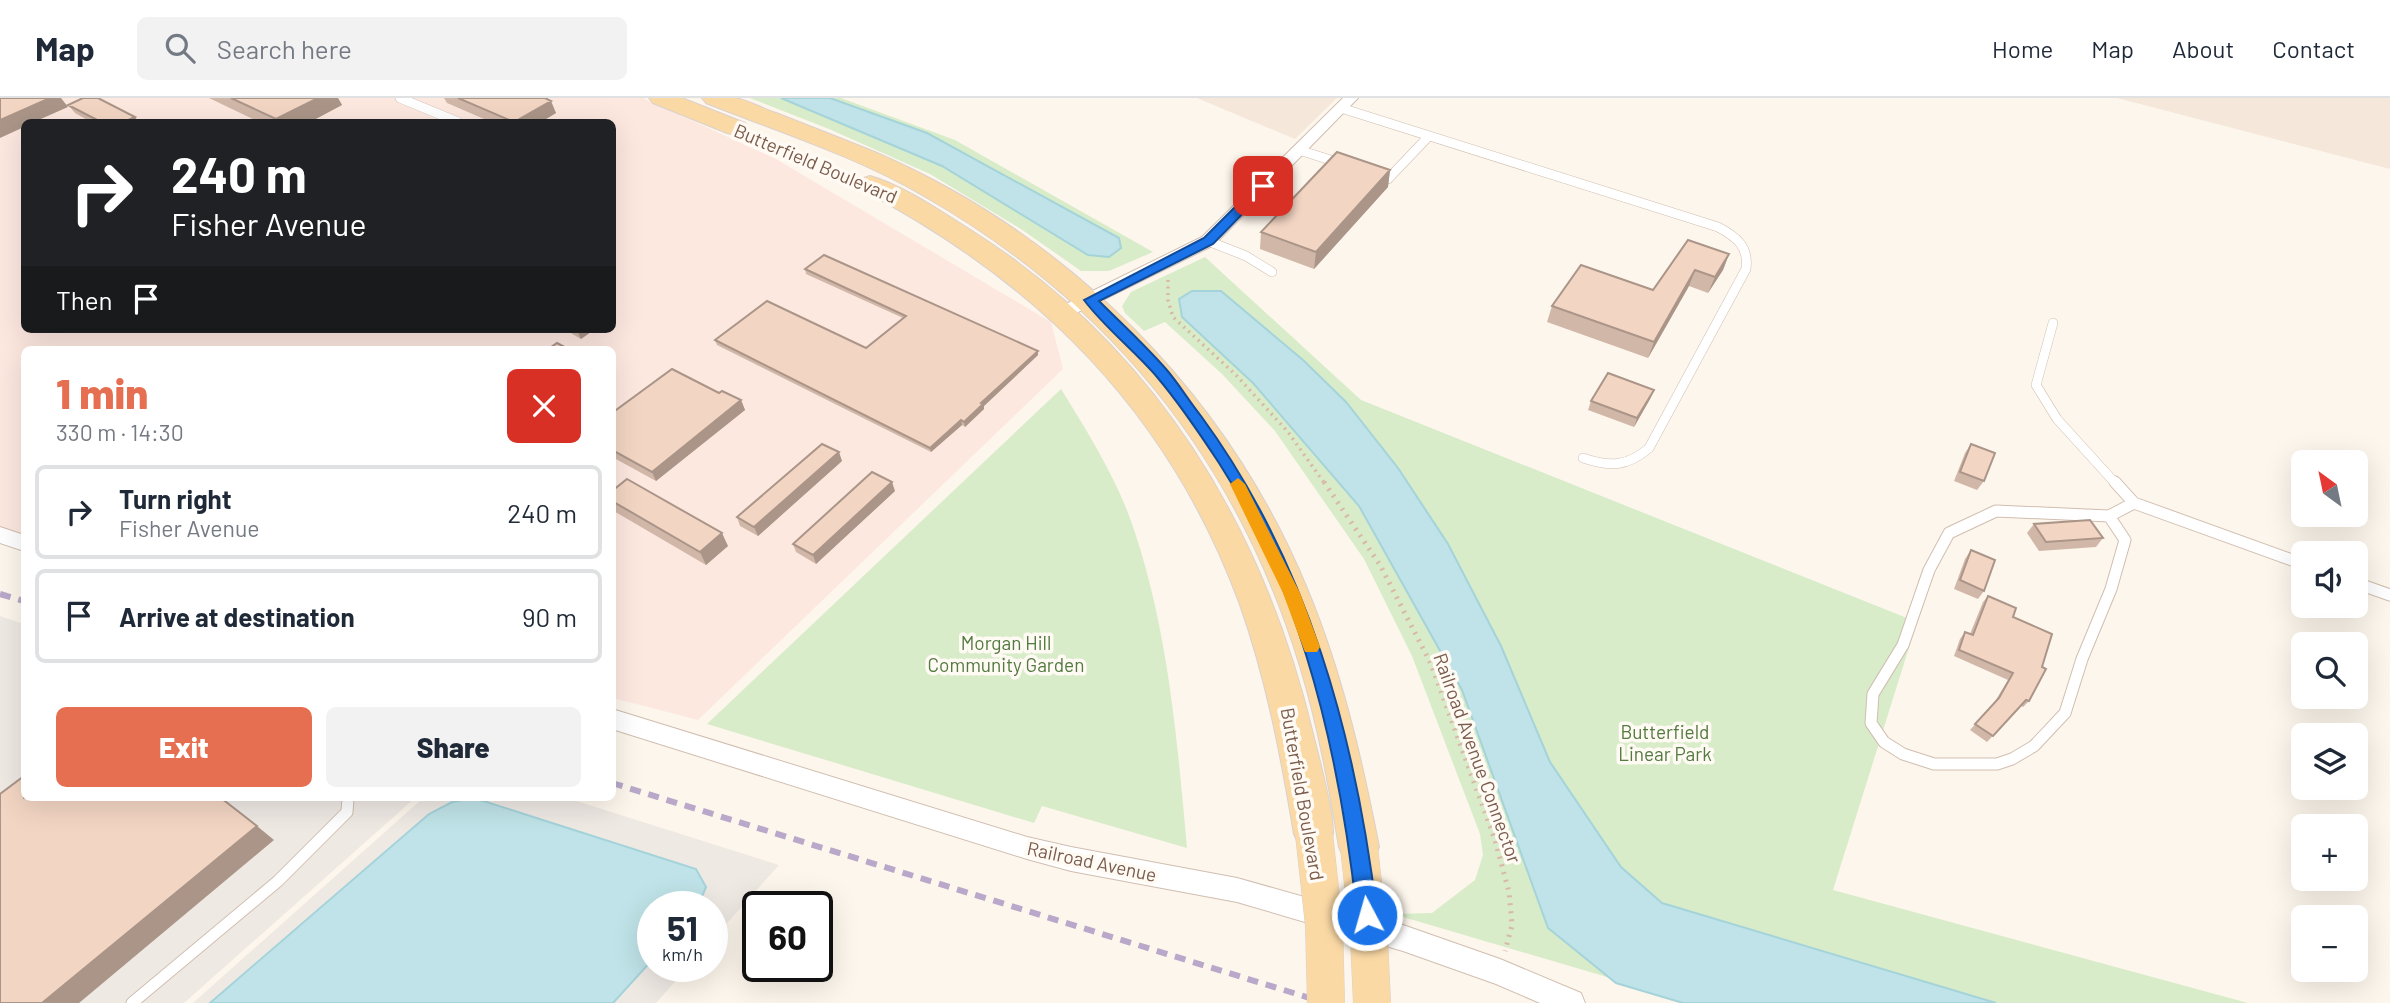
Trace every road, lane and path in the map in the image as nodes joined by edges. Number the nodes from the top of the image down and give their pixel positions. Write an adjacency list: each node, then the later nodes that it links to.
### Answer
1 (400, 98): 5 (lane)
2 (661, 98): 13 (main road, Butterfield Boulevard)
3 (714, 98): 13 (main road, Butterfield Boulevard)
4 (1346, 103): 6 (lane); 7 (street)
5 (451, 119)
6 (1428, 137): 9 (lane); 15 (lane)
7 (1299, 150): 8 (lane); 10 (street)
8 (1349, 166)
9 (1375, 175)
10 (1208, 241): 11 (street); 12 (lane)
11 (1154, 268): 13 (street); 25 (path, Railroad Avenue Connector)
12 (1272, 272)
13 (1076, 306): 27 (main road, Butterfield Boulevard, bridge); 28 (main road, Butterfield Boulevard, bridge)
14 (2053, 323): 16 (lane)
15 (1583, 458)
16 (2134, 503): 17 (lane); 20 (lane)
17 (2109, 516): 17 (lane)
18 (0, 535): 19 (street)
19 (21, 542)
20 (2291, 560)
21 (2368, 587): 22 (lane)
22 (2390, 595)
23 (616, 720): 25 (street, Railroad Avenue)
24 (348, 801): 26 (lane)
25 (1500, 972): 29 (street, Railroad Avenue)
26 (132, 1003)
27 (1326, 1003)
28 (1373, 1003)
29 (1571, 1003)

